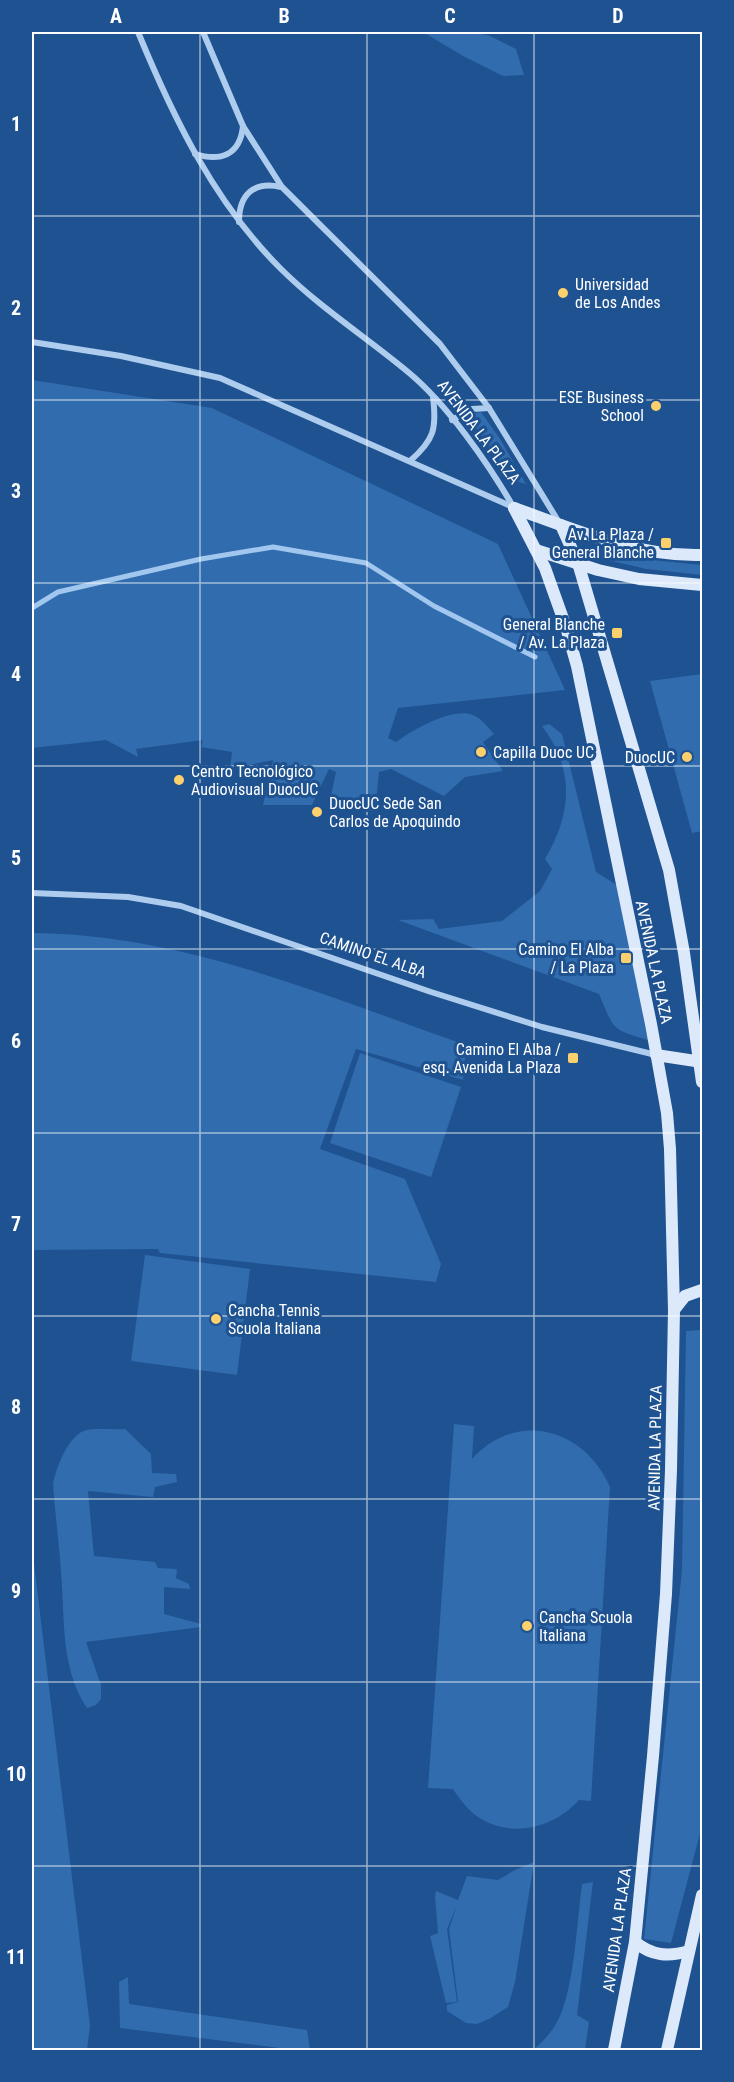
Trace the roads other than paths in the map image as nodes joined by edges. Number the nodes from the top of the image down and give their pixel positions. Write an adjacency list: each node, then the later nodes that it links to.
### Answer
1 (138, 32): 4 (street, AVENIDA LA PLAZA)
2 (203, 32): 3 (street, AVENIDA LA PLAZA)
3 (243, 126): 4 (street); 5 (street, AVENIDA LA PLAZA)
4 (194, 154): 6 (street, AVENIDA LA PLAZA)
5 (282, 187): 6 (street); 9 (street, AVENIDA LA PLAZA)
6 (239, 222): 8 (street, AVENIDA LA PLAZA)
7 (32, 342): 11 (street)
8 (433, 396): 10 (street, AVENIDA LA PLAZA); 11 (street)
9 (489, 408): 10 (street); 13 (street, AVENIDA LA PLAZA)
10 (452, 420): 12 (street, AVENIDA LA PLAZA)
11 (410, 461): 12 (street)
12 (514, 508): 13 (main road); 14 (main road, AVENIDA LA PLAZA)
13 (561, 525): 15 (main road); 16 (main road, AVENIDA LA PLAZA)
14 (536, 550): 16 (main road); 19 (main road, AVENIDA LA PLAZA)
15 (702, 555)
16 (578, 563): 17 (main road); 20 (main road, AVENIDA LA PLAZA)
17 (702, 585)
18 (32, 893): 19 (street, CAMINO EL ALBA)
19 (656, 1055): 20 (main road, CAMINO EL ALBA); 23 (main road, AVENIDA LA PLAZA)
20 (701, 1062): 21 (main road, AVENIDA LA PLAZA)
21 (702, 1082)
22 (702, 1290): 23 (main road)
23 (674, 1310): 25 (main road, AVENIDA LA PLAZA)
24 (702, 1895): 26 (main road)
25 (635, 1942): 26 (main road); 27 (main road, AVENIDA LA PLAZA)
26 (689, 1951): 28 (main road)
27 (614, 2050)
28 (667, 2050)

